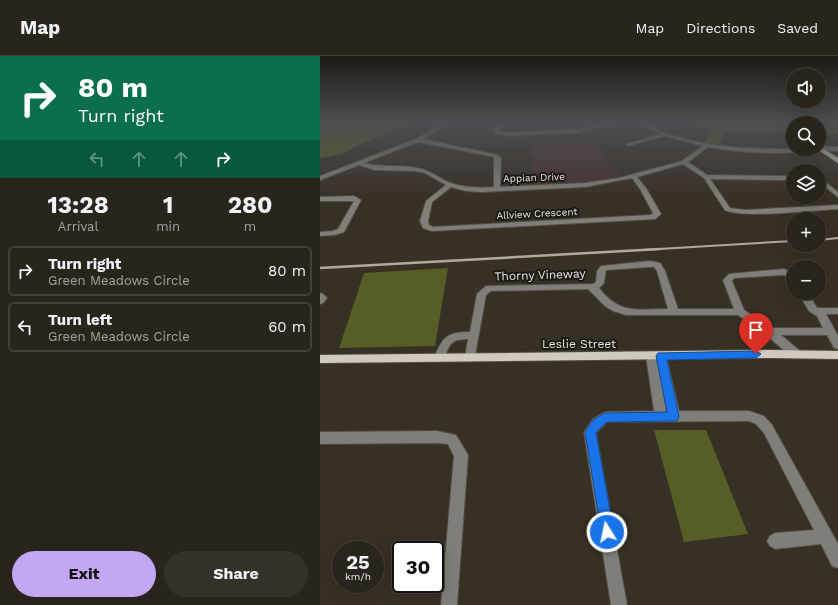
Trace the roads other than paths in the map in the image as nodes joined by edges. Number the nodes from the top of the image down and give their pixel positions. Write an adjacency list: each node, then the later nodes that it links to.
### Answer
1 (398, 148): 13 (street)
2 (452, 148): 20 (street)
3 (704, 148): 12 (street, Appian Drive)
4 (723, 148): 9 (street)
5 (739, 148): 6 (street)
6 (786, 148)
7 (826, 148): 8 (street)
8 (838, 149)
9 (786, 150)
10 (826, 153): 11 (main road)
11 (838, 161)
12 (684, 162): 14 (street, Appian Drive); 15 (street)
13 (358, 163): 16 (street); 18 (street, Appian Drive)
14 (633, 176): 18 (street, Allview Crescent); 20 (street, Appian Drive)
15 (706, 177): 17 (street); 23 (street)
16 (320, 178)
17 (786, 178)
18 (450, 185): 20 (street, Appian Drive)
19 (826, 185): 21 (street)
20 (497, 189)
21 (838, 195)
22 (320, 199): 24 (street)
23 (838, 207)
24 (320, 234)
25 (786, 273): 33 (street)
26 (594, 288): 32 (street, Thorny Vineway); 32 (street); 36 (street, Thorny Vineway)
27 (320, 296): 29 (street)
28 (807, 300): 30 (street)
29 (320, 301)
30 (816, 311): 31 (street); 34 (street)
31 (838, 311)
32 (674, 312): 33 (street, Thorny Vineway)
33 (740, 312): 35 (street)
34 (829, 331): 35 (street); 37 (street)
35 (770, 332): 38 (street)
36 (474, 335): 41 (street); 42 (street, Thorny Vineway)
37 (838, 345)
38 (796, 354): 39 (main road, Leslie Street); 40 (main road, Leslie Street)
39 (838, 355)
40 (656, 356): 42 (main road, Leslie Street); 44 (street)
41 (440, 358): 42 (main road, Leslie Street); 43 (main road, Leslie Street)
42 (470, 358)
43 (320, 359)
44 (667, 416): 46 (street); 50 (street)
45 (320, 438): 49 (street)
46 (825, 536): 47 (street); 48 (street)
47 (775, 541)
48 (838, 560)
49 (449, 605)
50 (619, 605)

